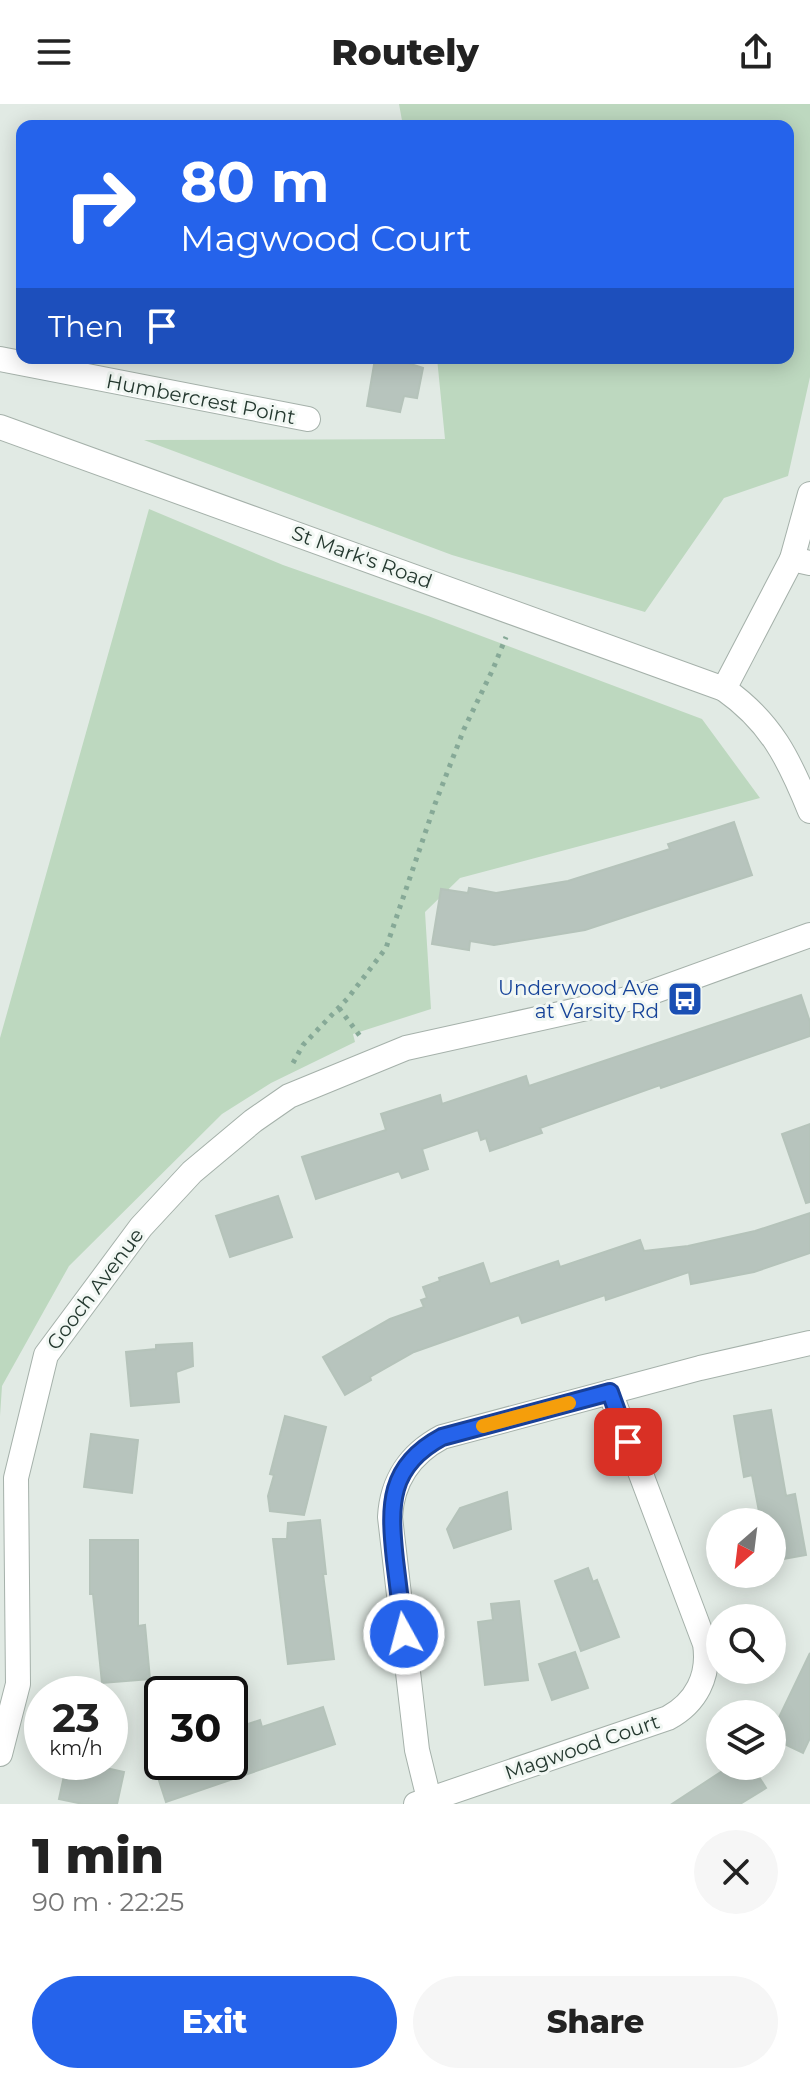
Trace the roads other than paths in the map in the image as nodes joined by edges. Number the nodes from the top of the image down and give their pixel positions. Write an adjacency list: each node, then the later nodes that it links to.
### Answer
1 (26, 364): 2 (street, Humbercrest Point)
2 (308, 419)
3 (0, 427): 6 (street, St Mark's Road)
4 (810, 494): 5 (street)
5 (801, 561): 6 (street)
6 (724, 689): 7 (street)
7 (810, 811)
8 (810, 935): 11 (street, Gooch Avenue)
9 (810, 1343): 10 (street, Magwood Court)
10 (610, 1392): 12 (street, Magwood Court); 12 (street, Magwood Court)
11 (0, 1754)
12 (422, 1802)

